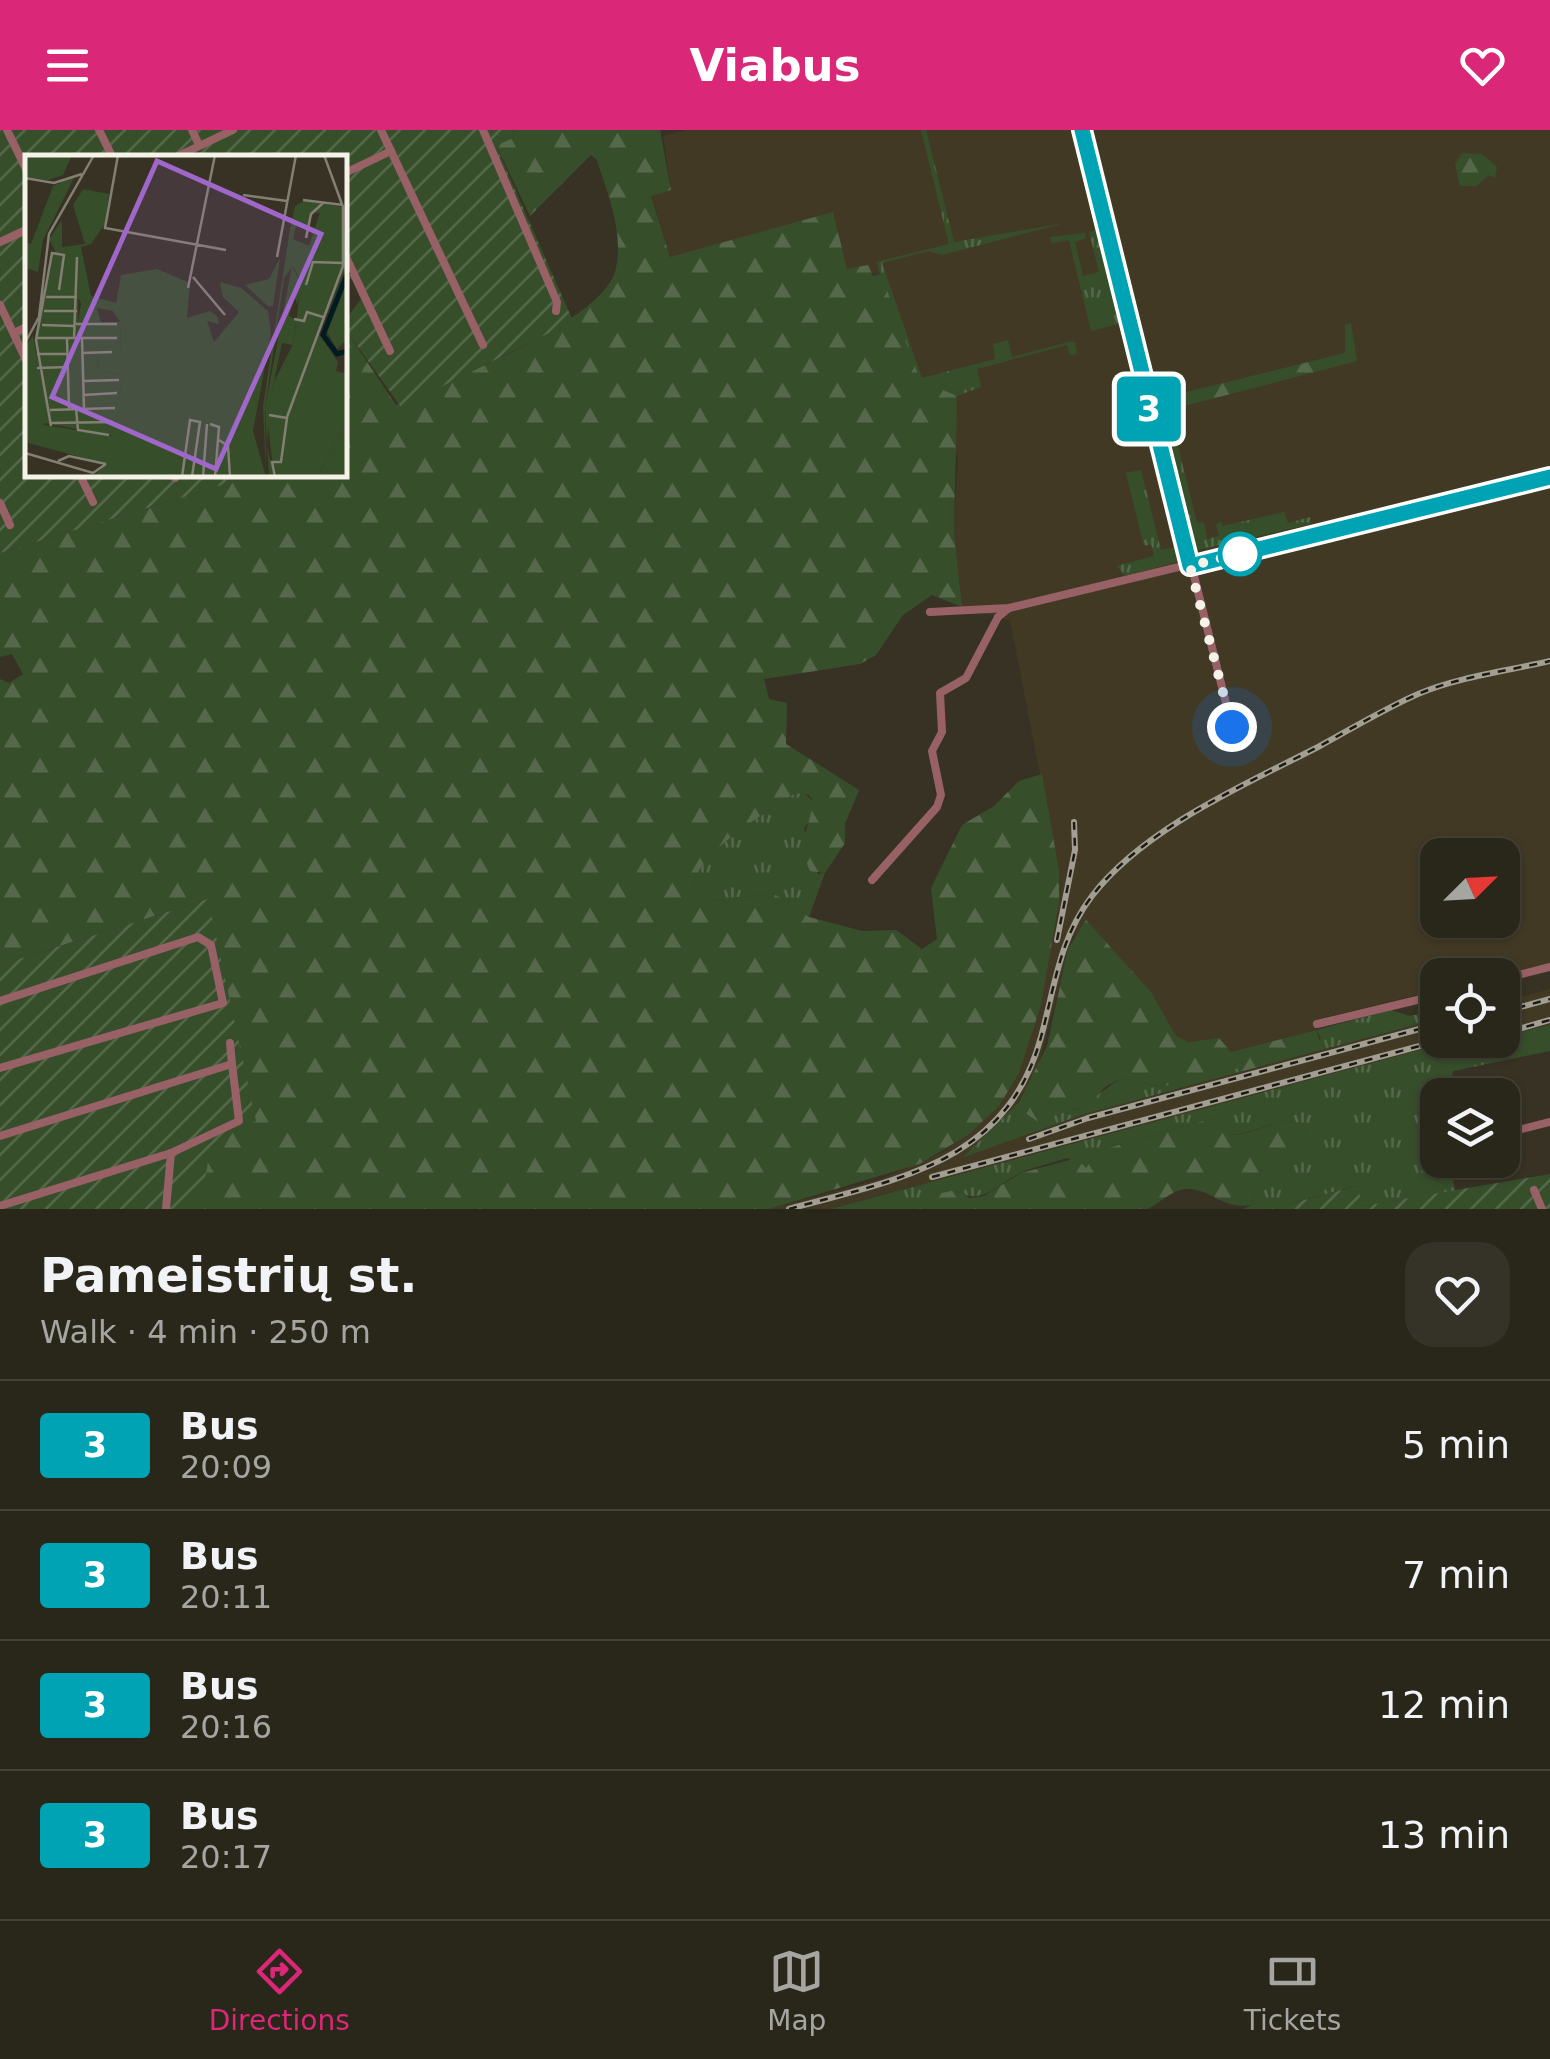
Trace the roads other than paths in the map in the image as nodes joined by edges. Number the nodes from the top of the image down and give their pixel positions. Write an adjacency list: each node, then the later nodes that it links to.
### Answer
1 (6, 130): 12 (street)
2 (100, 130): 10 (street)
3 (192, 130): 8 (street)
4 (232, 130): 8 (street)
5 (381, 130): 9 (street)
6 (482, 130): 18 (street)
7 (1082, 130): 29 (street)
8 (199, 145): 11 (street)
9 (391, 151): 13 (street); 21 (street)
10 (111, 155)
11 (180, 155)
12 (25, 167)
13 (348, 172)
14 (25, 230): 15 (street)
15 (0, 242)
16 (348, 261): 22 (street)
17 (0, 305): 20 (street)
18 (556, 310)
19 (25, 328): 20 (street)
20 (14, 333): 23 (street)
21 (483, 346)
22 (390, 351)
23 (25, 357)
24 (1550, 477): 29 (street)
25 (81, 478): 26 (street)
26 (93, 502)
27 (0, 503): 28 (street)
28 (10, 525)
29 (1190, 566): 30 (street); 32 (street)
30 (1009, 608): 31 (street); 33 (street)
31 (930, 612)
32 (1232, 727)
33 (872, 880)
34 (1550, 967): 35 (street)
35 (1520, 974)
36 (1420, 998): 38 (street)
37 (0, 1001): 41 (street)
38 (1317, 1024)
39 (230, 1043): 40 (street)
40 (232, 1064): 44 (street); 45 (street)
41 (0, 1068)
42 (1550, 1122): 43 (street)
43 (1520, 1130)
44 (0, 1136)
45 (171, 1153): 47 (street); 48 (street)
46 (1534, 1190): 49 (street)
47 (0, 1206)
48 (166, 1209)
49 (1542, 1209)

